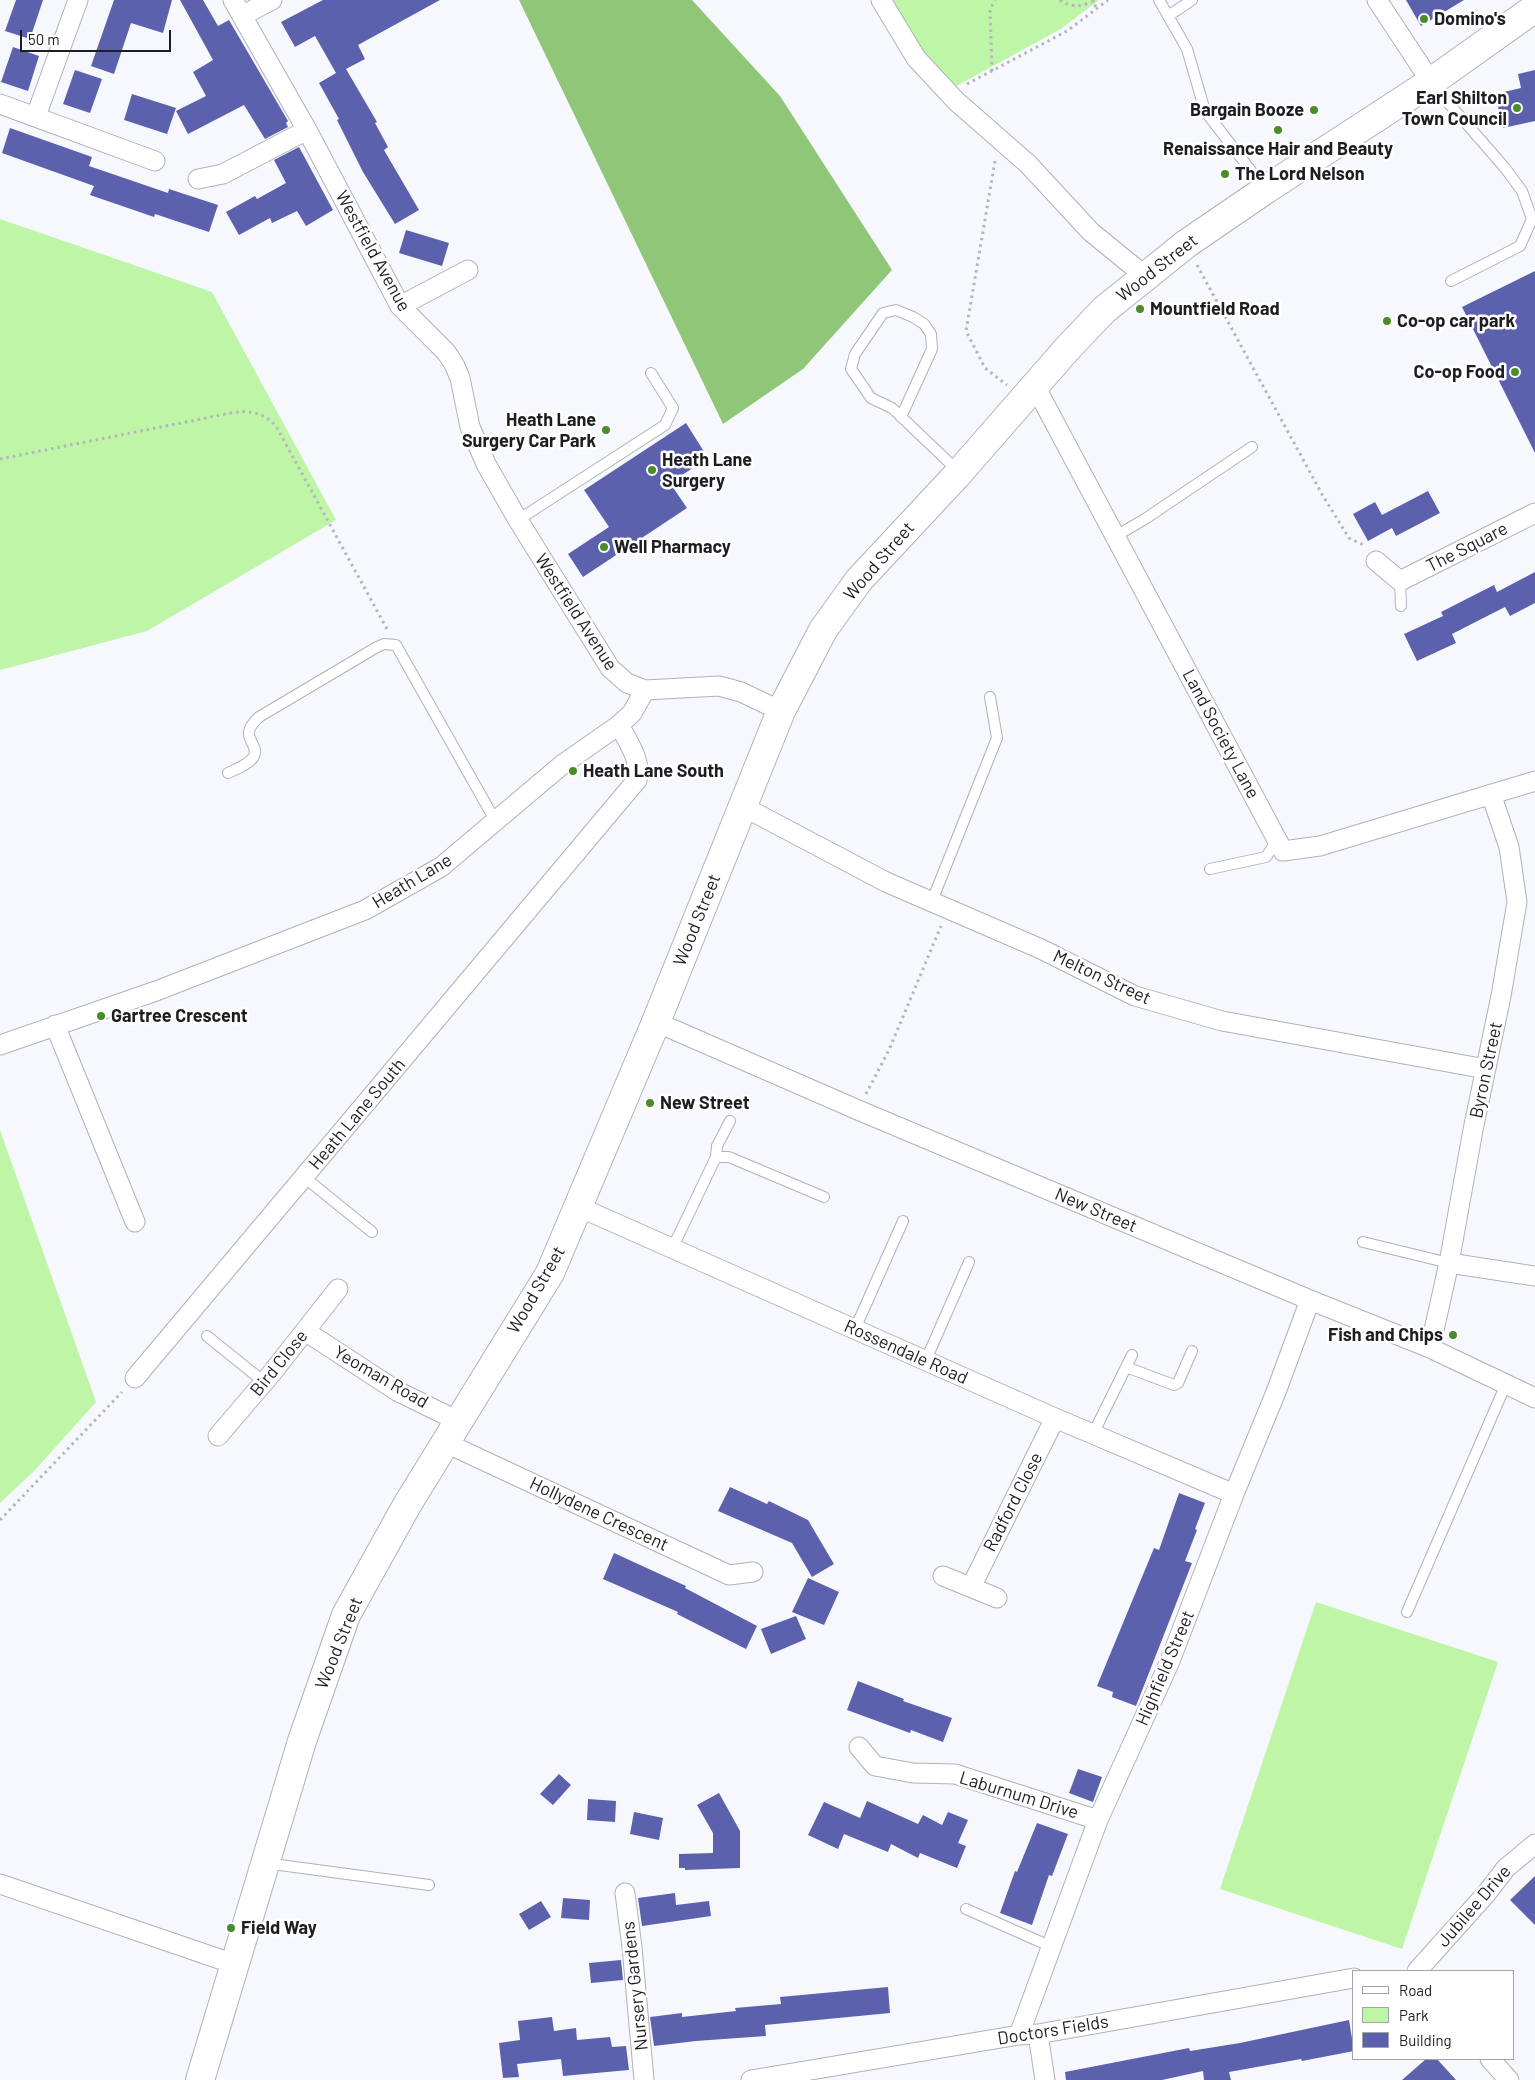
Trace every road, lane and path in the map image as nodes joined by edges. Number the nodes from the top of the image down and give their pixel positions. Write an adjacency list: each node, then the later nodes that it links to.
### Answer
1 (78, 0): 19 (street)
2 (272, 0): 11 (street)
3 (882, 0): 17 (street)
4 (995, 0): 15 (path)
5 (1060, 0): 10 (path)
6 (1108, 0): 12 (path)
7 (1159, 0): 14 (lane)
8 (1192, 0): 14 (lane)
9 (1377, 0): 16 (street)
10 (1093, 1): 12 (path)
11 (238, 8): 20 (street, Westfield Avenue)
12 (1098, 8): 15 (path)
13 (1535, 8): 16 (street, Wood Street)
14 (1168, 16): 24 (lane)
15 (992, 71): 17 (path)
16 (1430, 82): 24 (street, Wood Street); 28 (lane)
17 (949, 94): 21 (street)
18 (0, 104): 19 (street)
19 (36, 116): 22 (street)
20 (307, 130): 23 (street); 29 (street, Westfield Avenue)
21 (999, 139): 27 (street); 31 (path)
22 (155, 161)
23 (198, 179)
24 (1265, 190): 25 (street, Wood Street)
25 (1186, 244): 27 (street, Wood Street); 39 (path)
26 (468, 270): 29 (street)
27 (1145, 276): 31 (street, Wood Street)
28 (1451, 281)
29 (400, 306): 37 (street, Westfield Avenue)
30 (651, 373): 37 (lane)
31 (1030, 392): 35 (street, Wood Street); 38 (street, Land Society Lane)
32 (901, 417): 32 (lane); 35 (lane)
33 (1252, 447): 38 (lane)
34 (0, 459): 42 (path)
35 (959, 472): 45 (street, Wood Street)
36 (1535, 513): 40 (street, The Square)
37 (518, 520): 43 (street, Westfield Avenue)
38 (1116, 536): 52 (street, Land Society Lane)
39 (1376, 561): 40 (street)
40 (1400, 582): 41 (lane)
41 (1401, 606)
42 (396, 645): 47 (lane); 51 (lane)
43 (645, 690): 45 (street); 46 (street, Heath Lane)
44 (990, 697): 54 (lane)
45 (781, 711): 50 (street, Wood Street)
46 (619, 725): 51 (street, Heath Lane); 62 (street, Heath Lane South)
47 (228, 773)
48 (1535, 781): 49 (street)
49 (1492, 794): 52 (street); 58 (street, Byron Street)
50 (744, 807): 54 (street, Melton Street); 55 (street, Wood Street)
51 (496, 822): 56 (street, Heath Lane)
52 (1277, 840): 53 (lane)
53 (1210, 869)
54 (940, 905): 58 (street, Melton Street); 59 (path)
55 (656, 1022): 59 (street, New Street); 64 (street, Wood Street)
56 (55, 1025): 57 (street, Heath Lane); 66 (street)
57 (0, 1045)
58 (1486, 1069): 71 (street, Byron Street)
59 (858, 1110): 74 (street, New Street)
60 (730, 1121): 61 (lane)
61 (716, 1157): 63 (lane); 69 (lane)
62 (304, 1177): 67 (lane); 83 (street, Heath Lane South)
63 (824, 1196)
64 (579, 1207): 69 (street, Rossendale Road); 88 (street, Wood Street)
65 (903, 1221): 75 (lane)
66 (135, 1222)
67 (372, 1232)
68 (1363, 1242): 71 (lane)
69 (672, 1249): 75 (street, Rossendale Road)
70 (969, 1262): 81 (lane)
71 (1449, 1263): 72 (street); 78 (street, Byron Street)
72 (1535, 1276)
73 (338, 1289): 76 (street, Bird Close)
74 (1310, 1300): 78 (street, New Street); 91 (street, Highfield Street)
75 (855, 1329): 81 (street, Rossendale Road)
76 (305, 1331): 84 (street, Bird Close); 88 (street, Yeoman Road)
77 (207, 1336): 84 (lane)
78 (1430, 1348): 85 (street, New Street)
79 (1192, 1351): 82 (lane)
80 (1132, 1355): 82 (lane)
81 (926, 1360): 87 (street, Rossendale Road)
82 (1126, 1367): 89 (lane)
83 (135, 1378): 92 (path)
84 (264, 1382): 90 (street, Bird Close)
85 (1506, 1384): 86 (street, New Street); 97 (lane)
86 (1535, 1398)
87 (1055, 1418): 89 (street, Rossendale Road); 95 (street, Radford Close)
88 (452, 1432): 93 (street, Hollydene Crescent); 101 (street, Wood Street)
89 (1093, 1434): 91 (street, Rossendale Road)
90 (218, 1436)
91 (1234, 1494): 99 (street, Highfield Street)
92 (0, 1520)
93 (753, 1572)
94 (944, 1576): 95 (street)
95 (971, 1587): 96 (street)
96 (998, 1598)
97 (1407, 1612)
98 (859, 1746): 99 (street, Laburnum Drive)
99 (1098, 1820): 106 (street, Highfield Street)
100 (1535, 1844): 108 (street, Jubilee Drive)
101 (264, 1863): 103 (lane); 107 (street, Wood Street)
102 (0, 1884): 107 (street)
103 (429, 1884)
104 (625, 1893): 114 (street, Nursery Gardens)
105 (966, 1909): 106 (lane)
106 (1052, 1947): 111 (street, Highfield Street)
107 (234, 1964): 113 (street, Wood Street)
108 (1418, 1970)
109 (1352, 1978): 110 (street, Doctors Fields)
110 (1038, 2034): 111 (street, Doctors Fields); 116 (street)
111 (1019, 2036): 115 (street, Doctors Fields)
112 (1491, 2060): 117 (street)
113 (200, 2080)
114 (644, 2080)
115 (751, 2080)
116 (1045, 2080)
117 (1509, 2080)

